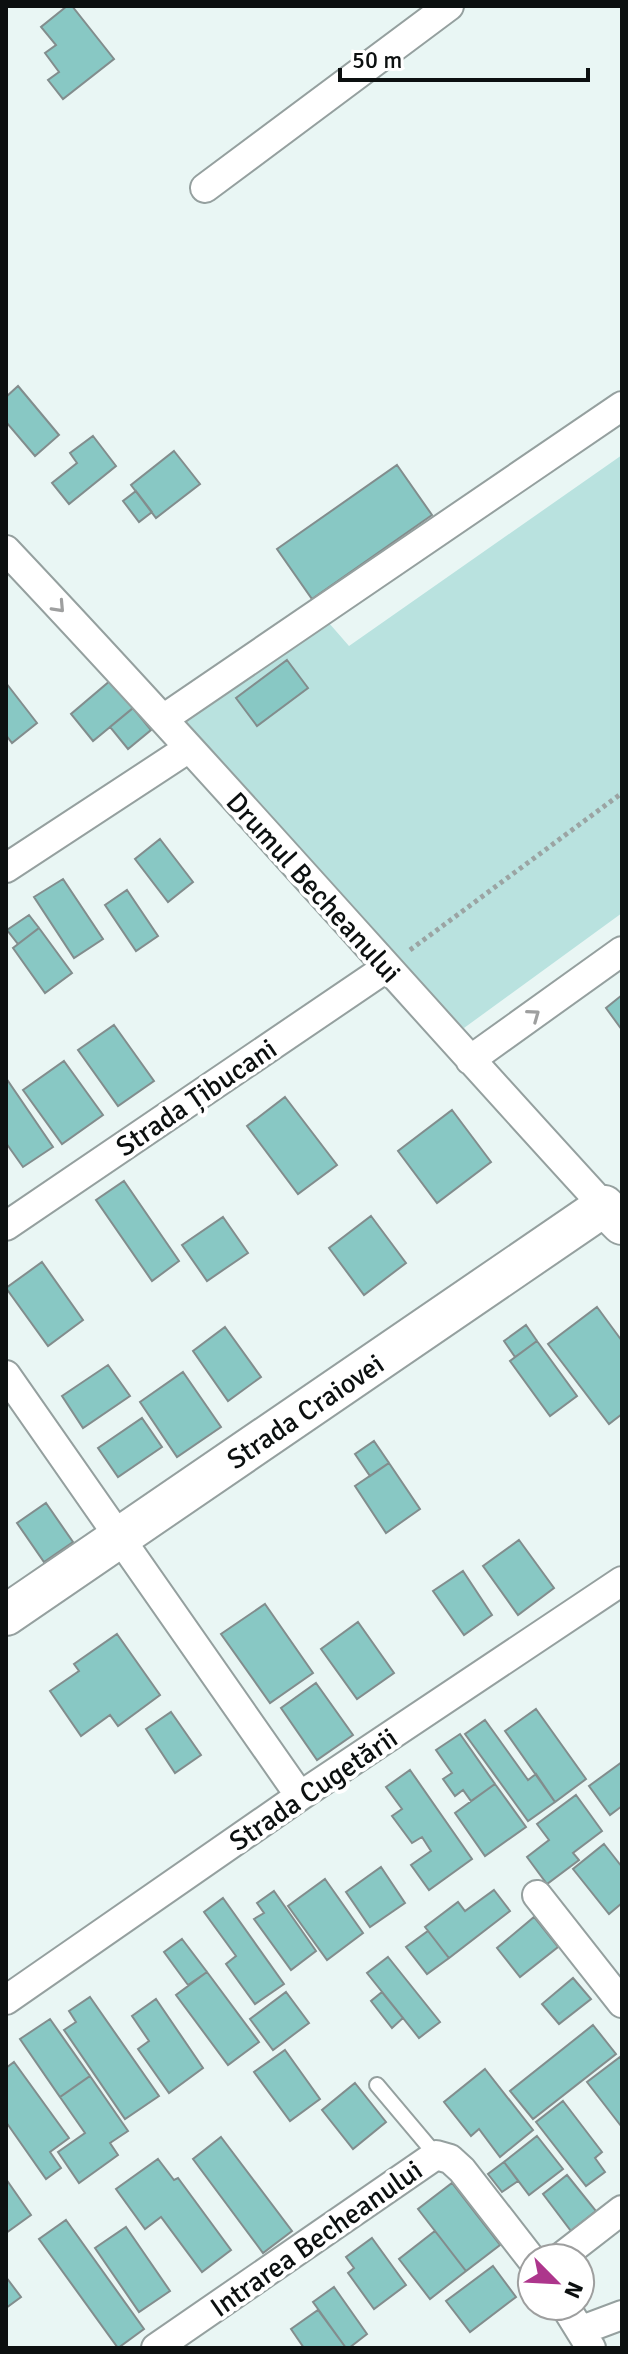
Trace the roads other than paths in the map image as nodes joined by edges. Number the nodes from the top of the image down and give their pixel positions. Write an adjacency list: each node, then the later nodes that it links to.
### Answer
1 (449, 6): 2 (street)
2 (205, 188)
3 (622, 406): 5 (street)
4 (6, 550): 5 (street, Drumul Becheanului, one-way to 5)
5 (163, 719): 6 (street, Drumul Becheanului)
6 (189, 748): 7 (street); 9 (street, Drumul Becheanului)
7 (6, 868)
8 (622, 951): 10 (street, one-way to 8)
9 (386, 968): 10 (street, Drumul Becheanului); 12 (street, Strada Țibucani)
10 (470, 1060): 11 (street, Drumul Becheanului)
11 (613, 1215): 14 (street, Strada Craiovei)
12 (6, 1226)
13 (6, 1375): 14 (street)
14 (121, 1537): 16 (street, Strada Craiovei); 17 (street)
15 (622, 1581): 17 (street, Strada Cugetării)
16 (6, 1615)
17 (300, 1796): 19 (street, Strada Cugetării)
18 (537, 1895): 20 (street)
19 (6, 2000)
20 (622, 2003)
21 (377, 2085): 22 (lane)
22 (436, 2155): 24 (street, Intrarea Becheanului); 29 (street, Intrarea Becheanului)
23 (622, 2210): 25 (street)
24 (518, 2242)
25 (581, 2242)
26 (622, 2315): 28 (street)
27 (576, 2322): 28 (street)
28 (587, 2339)
29 (156, 2348)

